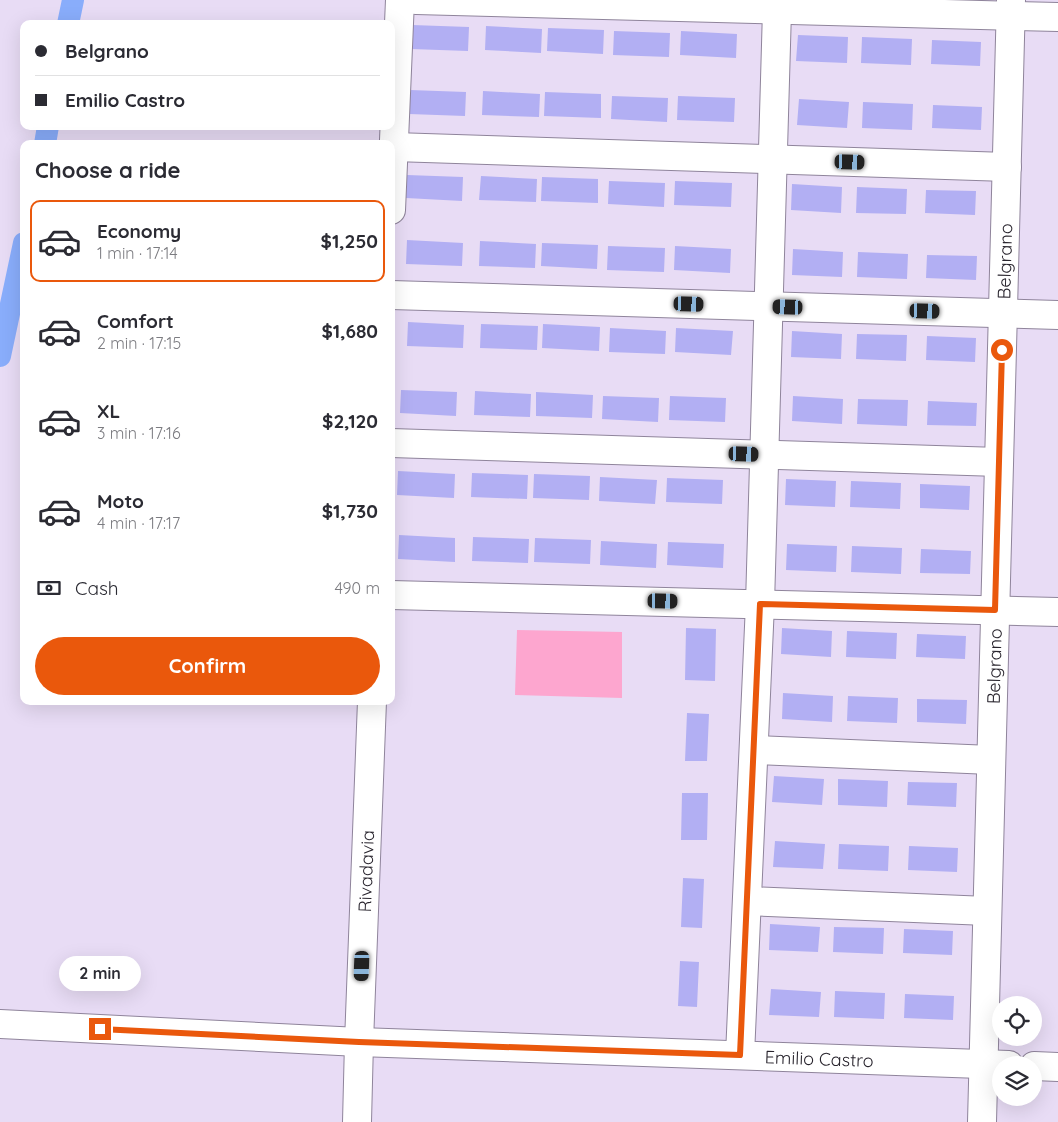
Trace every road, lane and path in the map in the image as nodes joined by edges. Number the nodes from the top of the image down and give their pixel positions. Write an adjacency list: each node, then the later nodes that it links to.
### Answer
1 (400, 0): 8 (street)
2 (416, 0): 3 (street)
3 (624, 3): 6 (street)
4 (820, 5): 5 (street); 6 (street)
5 (1011, 8): 7 (street); 11 (street, Belgrano)
6 (777, 10): 10 (street)
7 (1058, 17)
8 (395, 122)
9 (395, 147): 10 (street)
10 (772, 159): 11 (street); 13 (street)
11 (1006, 167): 14 (street, Belgrano)
12 (395, 295): 13 (street)
13 (768, 306): 14 (street); 17 (street)
14 (1003, 313): 15 (street); 18 (street, Belgrano)
15 (1058, 315)
16 (395, 443): 17 (street)
17 (764, 454): 18 (street); 20 (street)
18 (999, 462): 21 (street, Belgrano)
19 (395, 595): 20 (street)
20 (760, 604): 21 (street); 24 (street)
21 (995, 610): 22 (street); 25 (street, Belgrano)
22 (1058, 612)
23 (372, 705): 29 (street, Rivadavia)
24 (754, 750): 25 (street); 26 (street)
25 (991, 760): 27 (street, Belgrano)
26 (747, 900): 27 (street); 30 (street)
27 (987, 911): 31 (street, Belgrano)
28 (0, 1024): 29 (street, Emilio Castro)
29 (359, 1042): 30 (street, Emilio Castro); 36 (street, Rivadavia)
30 (740, 1055): 32 (street, Emilio Castro)
31 (995, 1056)
32 (992, 1065)
33 (1042, 1066): 34 (street)
34 (1058, 1067)
35 (992, 1081): 37 (street, Belgrano)
36 (357, 1122)
37 (982, 1122)

